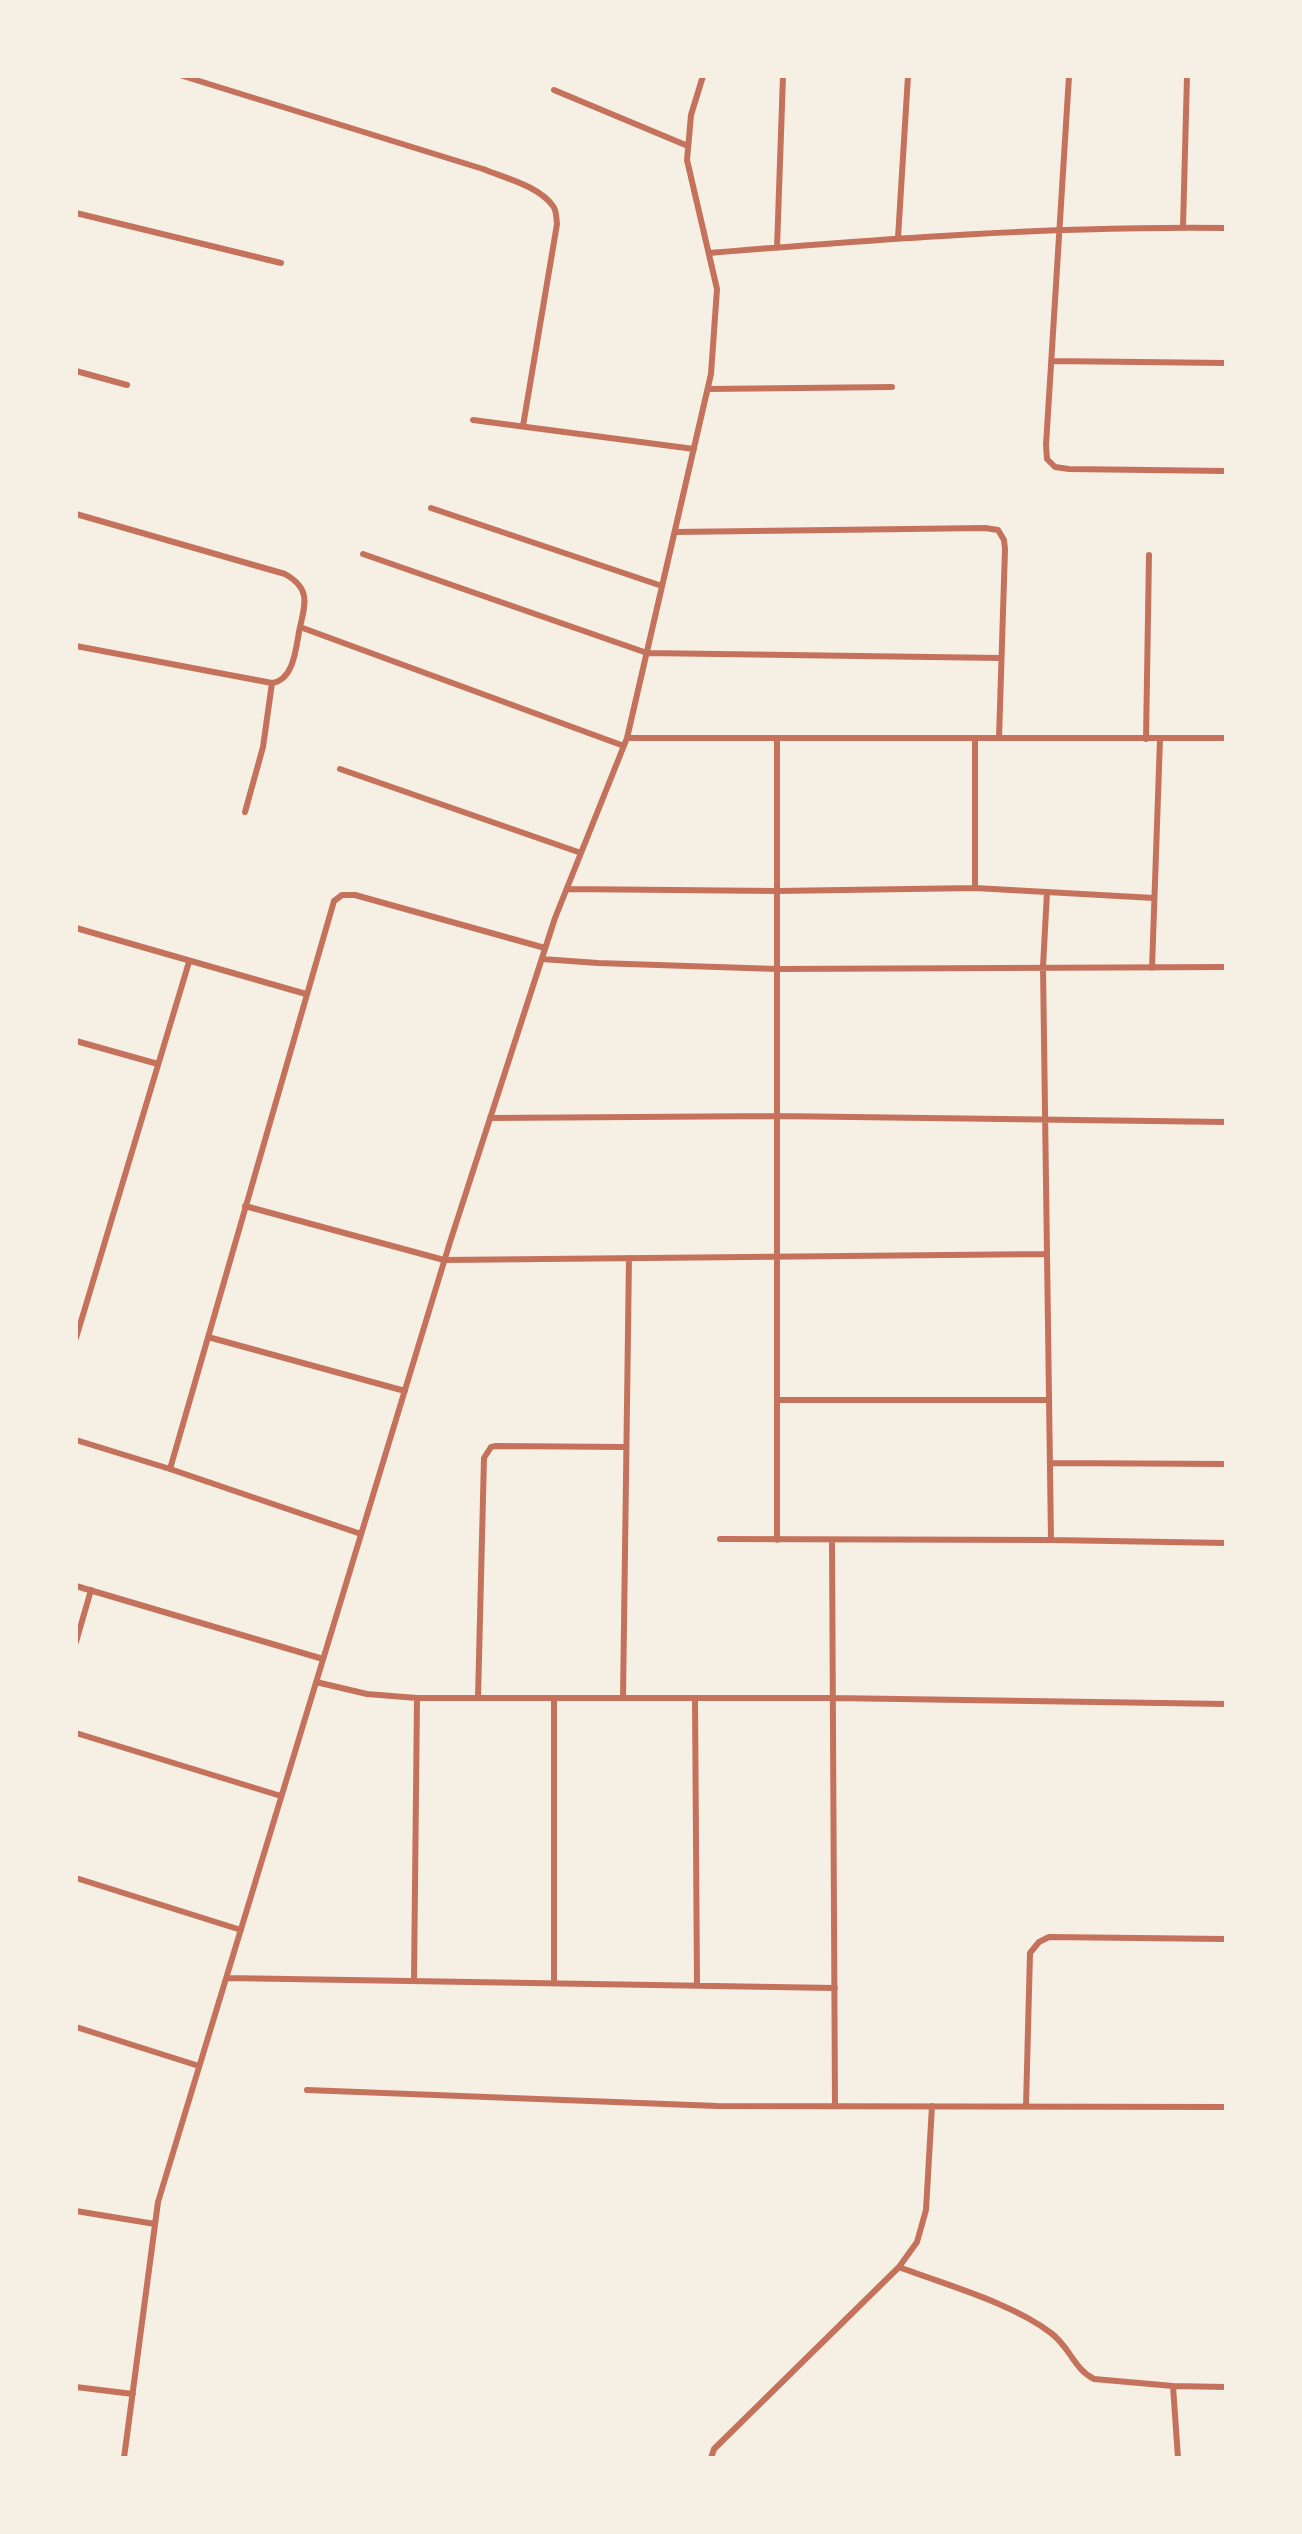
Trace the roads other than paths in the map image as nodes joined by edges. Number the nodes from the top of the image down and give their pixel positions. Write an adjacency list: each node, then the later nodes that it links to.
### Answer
1 (183, 76): 24 (street)
2 (703, 76): 8 (street)
3 (783, 76): 14 (street)
4 (908, 76): 13 (street)
5 (1070, 76): 11 (street)
6 (1187, 76): 10 (street)
7 (555, 90): 8 (street)
8 (688, 146): 15 (street)
9 (76, 213): 16 (street)
10 (1183, 227): 11 (street); 12 (street)
11 (1062, 228): 13 (street); 17 (street)
12 (1226, 228)
13 (898, 238): 14 (street)
14 (777, 248): 15 (street)
15 (709, 253): 22 (street)
16 (281, 263)
17 (1052, 361): 18 (street); 26 (street)
18 (1226, 363)
19 (76, 371): 20 (street)
20 (127, 385)
21 (892, 387): 22 (street)
22 (708, 389): 25 (street)
23 (473, 420): 24 (street)
24 (523, 426): 25 (street)
25 (694, 449): 29 (street)
26 (1226, 471)
27 (431, 508): 32 (street)
28 (76, 514): 33 (street)
29 (675, 532): 32 (street); 36 (street)
30 (363, 554): 35 (street)
31 (1149, 555): 43 (street)
32 (662, 586): 35 (street)
33 (300, 627): 37 (street); 45 (street)
34 (76, 646): 37 (street)
35 (646, 653): 36 (street); 38 (street)
36 (1001, 658): 41 (street)
37 (272, 682): 47 (street)
38 (627, 738): 39 (street); 45 (street)
39 (777, 738): 40 (street); 51 (street)
40 (975, 738): 41 (street); 49 (street)
41 (999, 738): 43 (street)
42 (1226, 738): 44 (street)
43 (1146, 739): 44 (street)
44 (1160, 739): 53 (street)
45 (624, 746): 48 (street)
46 (340, 769): 48 (street)
47 (245, 812)
48 (581, 853): 50 (street)
49 (975, 888): 51 (street); 52 (street)
50 (567, 889): 51 (street); 55 (street)
51 (777, 891): 61 (street)
52 (1047, 892): 53 (street); 58 (street)
53 (1154, 898): 60 (street)
54 (76, 928): 57 (street)
55 (545, 948): 56 (street); 62 (street)
56 (542, 959): 61 (street); 66 (street)
57 (189, 962): 62 (street); 64 (street)
58 (1043, 967): 60 (street); 61 (street); 67 (street)
59 (1226, 967): 60 (street)
60 (1152, 968)
61 (777, 969): 65 (street)
62 (306, 994): 69 (street)
63 (76, 1041): 64 (street)
64 (158, 1064): 75 (street)
65 (777, 1116): 66 (street); 67 (street); 71 (street)
66 (490, 1118): 73 (street)
67 (1045, 1120): 68 (street); 70 (street)
68 (1226, 1122)
69 (245, 1206): 73 (street); 74 (street)
70 (1047, 1254): 71 (street); 78 (street)
71 (777, 1257): 72 (street); 77 (street)
72 (629, 1258): 73 (street); 80 (street)
73 (444, 1260): 76 (street)
74 (208, 1337): 76 (street); 83 (street)
75 (76, 1338)
76 (405, 1391): 84 (street)
77 (777, 1400): 78 (street); 86 (street)
78 (1049, 1400): 81 (street)
79 (76, 1440): 83 (street)
80 (626, 1447): 96 (street); 98 (street)
81 (1050, 1463): 82 (street); 88 (street)
82 (1226, 1464)
83 (170, 1469): 84 (street)
84 (361, 1534): 93 (street)
85 (720, 1539): 86 (street)
86 (777, 1540): 87 (street)
87 (832, 1540): 88 (street); 100 (street)
88 (1051, 1540): 89 (street)
89 (1226, 1543)
90 (76, 1586): 91 (street)
91 (91, 1590): 92 (street); 93 (street)
92 (76, 1642)
93 (323, 1659): 94 (street)
94 (316, 1682): 95 (street); 103 (street)
95 (417, 1698): 96 (street); 108 (street)
96 (478, 1698): 97 (street)
97 (555, 1698): 98 (street); 109 (street)
98 (623, 1698): 99 (street)
99 (695, 1698): 100 (street); 110 (street)
100 (833, 1698): 101 (street); 111 (street)
101 (1226, 1704)
102 (76, 1733): 103 (street)
103 (281, 1796): 105 (street)
104 (76, 1878): 105 (street)
105 (241, 1930): 107 (street)
106 (1226, 1939): 117 (street)
107 (227, 1978): 108 (street); 113 (street)
108 (414, 1981): 109 (street)
109 (555, 1983): 110 (street)
110 (697, 1985): 111 (street)
111 (835, 1988): 115 (street)
112 (76, 2027): 113 (street)
113 (200, 2066): 120 (street)
114 (308, 2090): 115 (street)
115 (836, 2106): 116 (street)
116 (932, 2106): 117 (street); 121 (street)
117 (1026, 2106): 118 (street)
118 (1226, 2107)
119 (76, 2211): 120 (street)
120 (155, 2224): 125 (street)
121 (899, 2267): 122 (street); 127 (street)
122 (1173, 2386): 124 (street); 128 (street)
123 (76, 2387): 125 (street)
124 (1226, 2387)
125 (133, 2394): 126 (street)
126 (124, 2457)
127 (711, 2457)
128 (1178, 2457)

